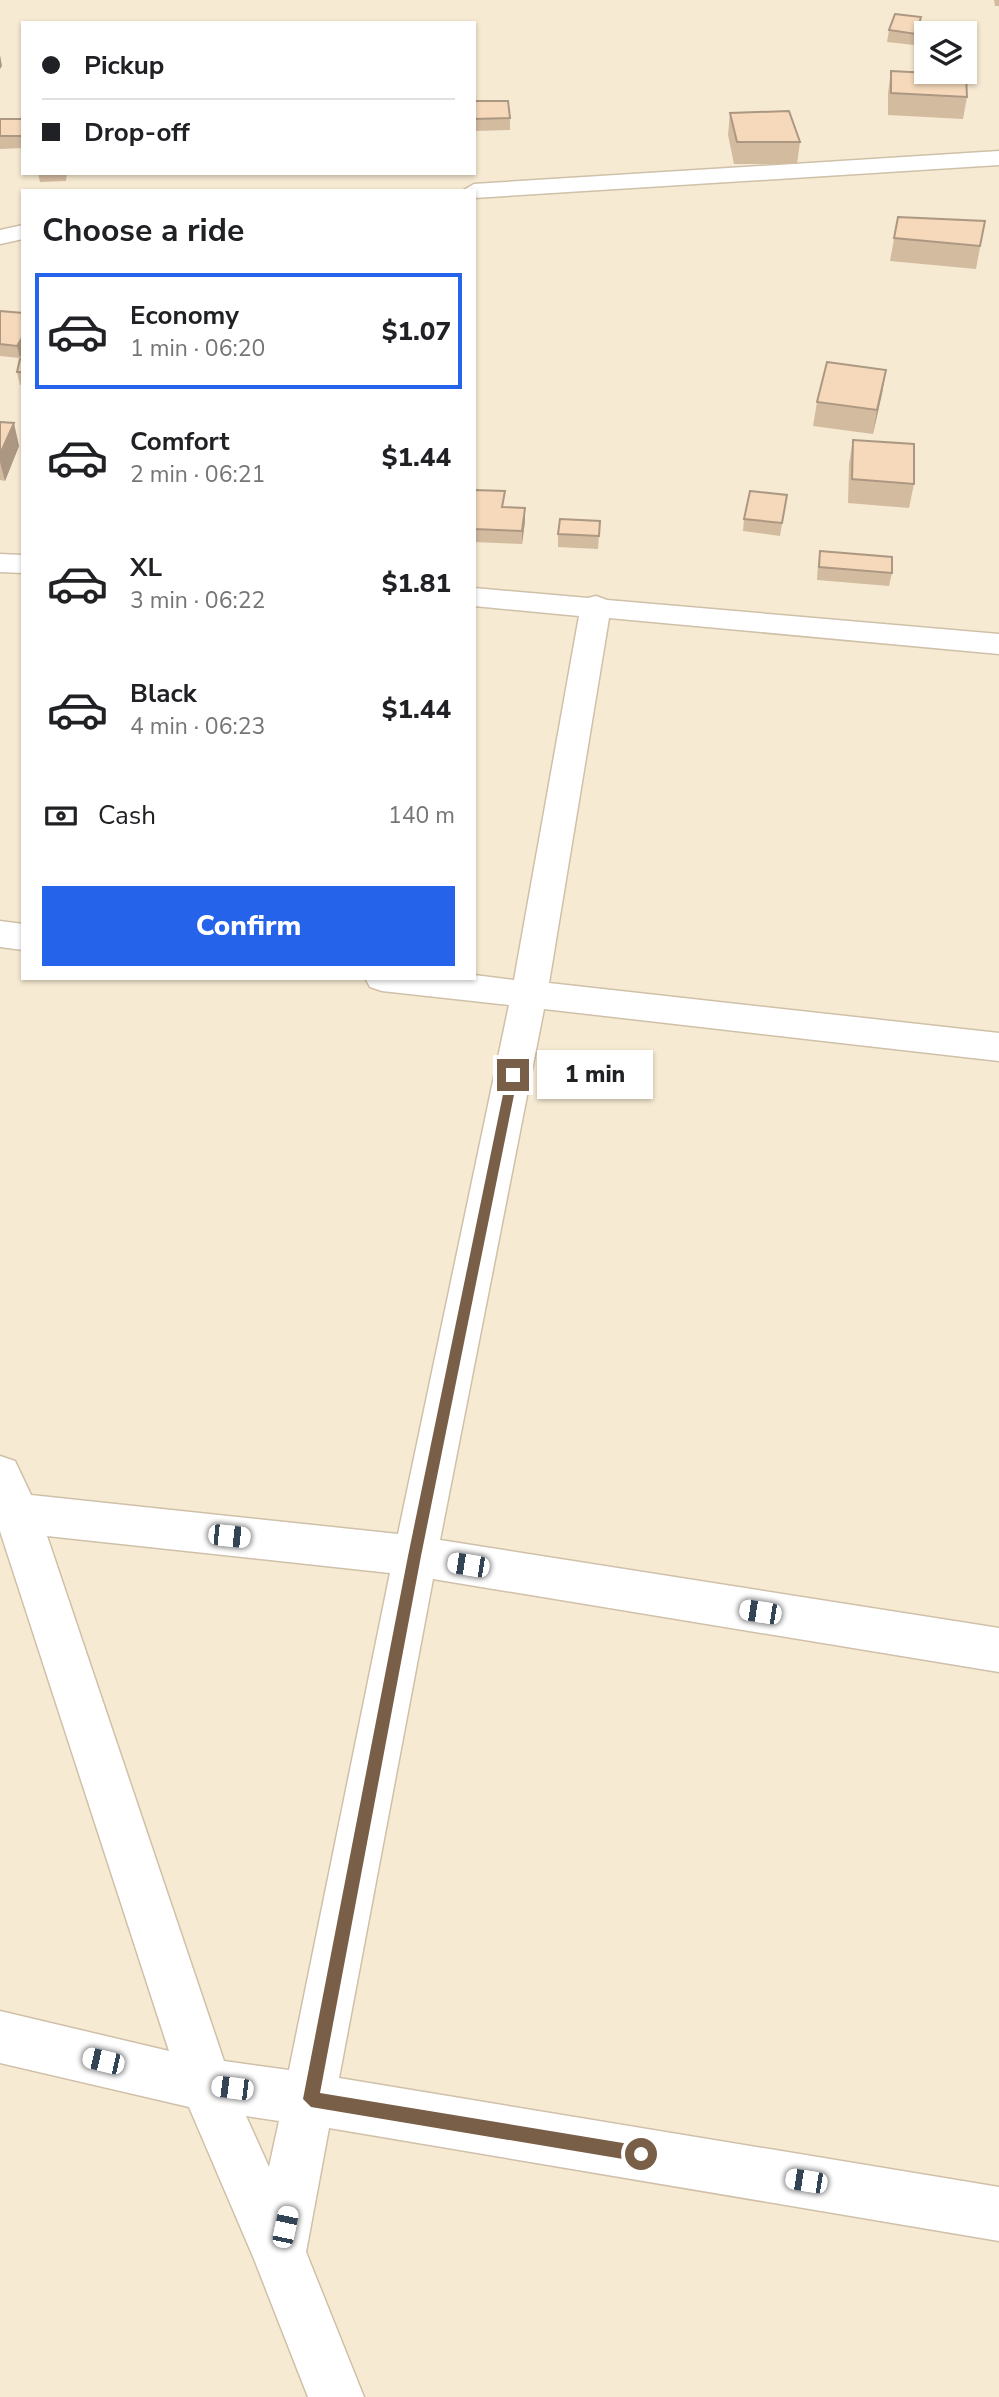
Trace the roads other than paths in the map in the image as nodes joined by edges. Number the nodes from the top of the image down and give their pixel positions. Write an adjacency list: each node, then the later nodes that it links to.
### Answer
1 (999, 158): 2 (street)
2 (476, 191)
3 (21, 232): 4 (street)
4 (0, 237)
5 (0, 563): 6 (street)
6 (21, 564)
7 (476, 597): 8 (street)
8 (596, 606): 9 (street); 13 (street)
9 (999, 644)
10 (0, 934): 11 (street)
11 (21, 937)
12 (399, 980): 13 (street)
13 (529, 995): 14 (street); 16 (street)
14 (999, 1047)
15 (6, 1500): 16 (street); 19 (street)
16 (415, 1556): 17 (street); 20 (street)
17 (999, 1650)
18 (0, 2037): 19 (street)
19 (206, 2085): 20 (street); 22 (street)
20 (311, 2099): 21 (street); 22 (street)
21 (999, 2214)
22 (279, 2252): 23 (street)
23 (336, 2397)

